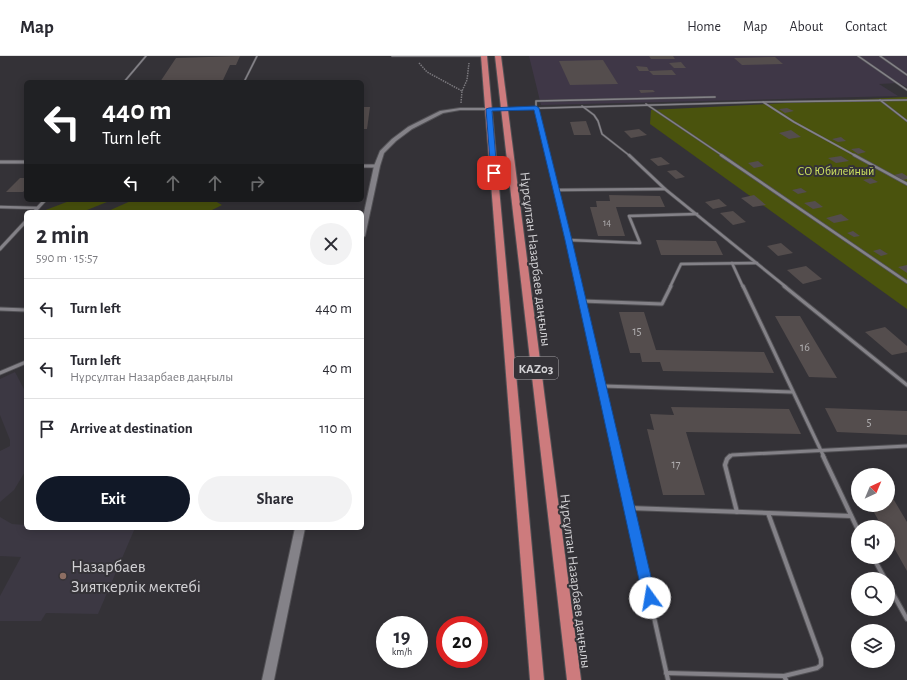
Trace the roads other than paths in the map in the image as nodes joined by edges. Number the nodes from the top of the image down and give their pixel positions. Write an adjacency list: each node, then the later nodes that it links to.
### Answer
1 (146, 56): 12 (lane)
2 (257, 56): 13 (lane)
3 (392, 56): 4 (lane)
4 (413, 56): 5 (lane)
5 (421, 56): 6 (lane)
6 (470, 56): 7 (lane)
7 (484, 56): 22 (main road, KАZ03)
8 (498, 56): 23 (main road, Нұрсұлтан Назарбаев даңғылы / KАZ03)
9 (858, 56): 14 (lane)
10 (880, 56): 11 (lane)
11 (907, 75)
12 (126, 80)
13 (245, 80)
14 (907, 90)
15 (715, 97): 21 (lane)
16 (880, 100): 17 (lane); 18 (lane); 24 (lane)
17 (907, 100)
18 (763, 102): 19 (lane); 29 (lane)
19 (646, 104): 20 (lane); 42 (lane)
20 (582, 106): 21 (lane); 30 (lane)
21 (536, 108): 23 (lane); 31 (lane)
22 (489, 109): 23 (main road); 28 (street); 64 (main road, KАZ03)
23 (504, 109): 65 (main road, Нұрсұлтан Назарбаев даңғылы / KАZ03)
24 (907, 121)
25 (0, 162): 26 (street)
26 (24, 162)
27 (364, 166): 28 (street)
28 (377, 166): 37 (street)
29 (907, 184)
30 (665, 189): 31 (lane); 35 (lane)
31 (556, 190): 38 (lane)
32 (43, 202): 34 (street)
33 (0, 207): 34 (lane)
34 (38, 208)
35 (697, 214): 38 (lane); 41 (lane)
36 (24, 223): 39 (street)
37 (364, 227)
38 (569, 240): 43 (lane)
39 (0, 249)
40 (732, 263): 41 (lane); 43 (lane); 50 (lane)
41 (757, 263): 48 (lane)
42 (907, 282)
43 (582, 301): 49 (lane)
44 (0, 309): 45 (lane)
45 (24, 310)
46 (24, 363): 47 (lane)
47 (0, 373)
48 (907, 385)
49 (602, 386): 50 (lane); 53 (lane)
50 (792, 392): 52 (lane)
51 (907, 446): 52 (lane)
52 (820, 451): 54 (lane); 56 (lane)
53 (629, 508): 54 (lane); 61 (lane)
54 (738, 512): 55 (lane)
55 (768, 513): 56 (lane); 62 (lane)
56 (851, 516): 57 (lane)
57 (853, 520)
58 (300, 530): 63 (street)
59 (895, 598): 60 (lane)
60 (907, 619)
61 (666, 673): 62 (lane); 66 (lane)
62 (785, 678)
63 (268, 680)
64 (537, 680)
65 (574, 680)
66 (668, 680)

